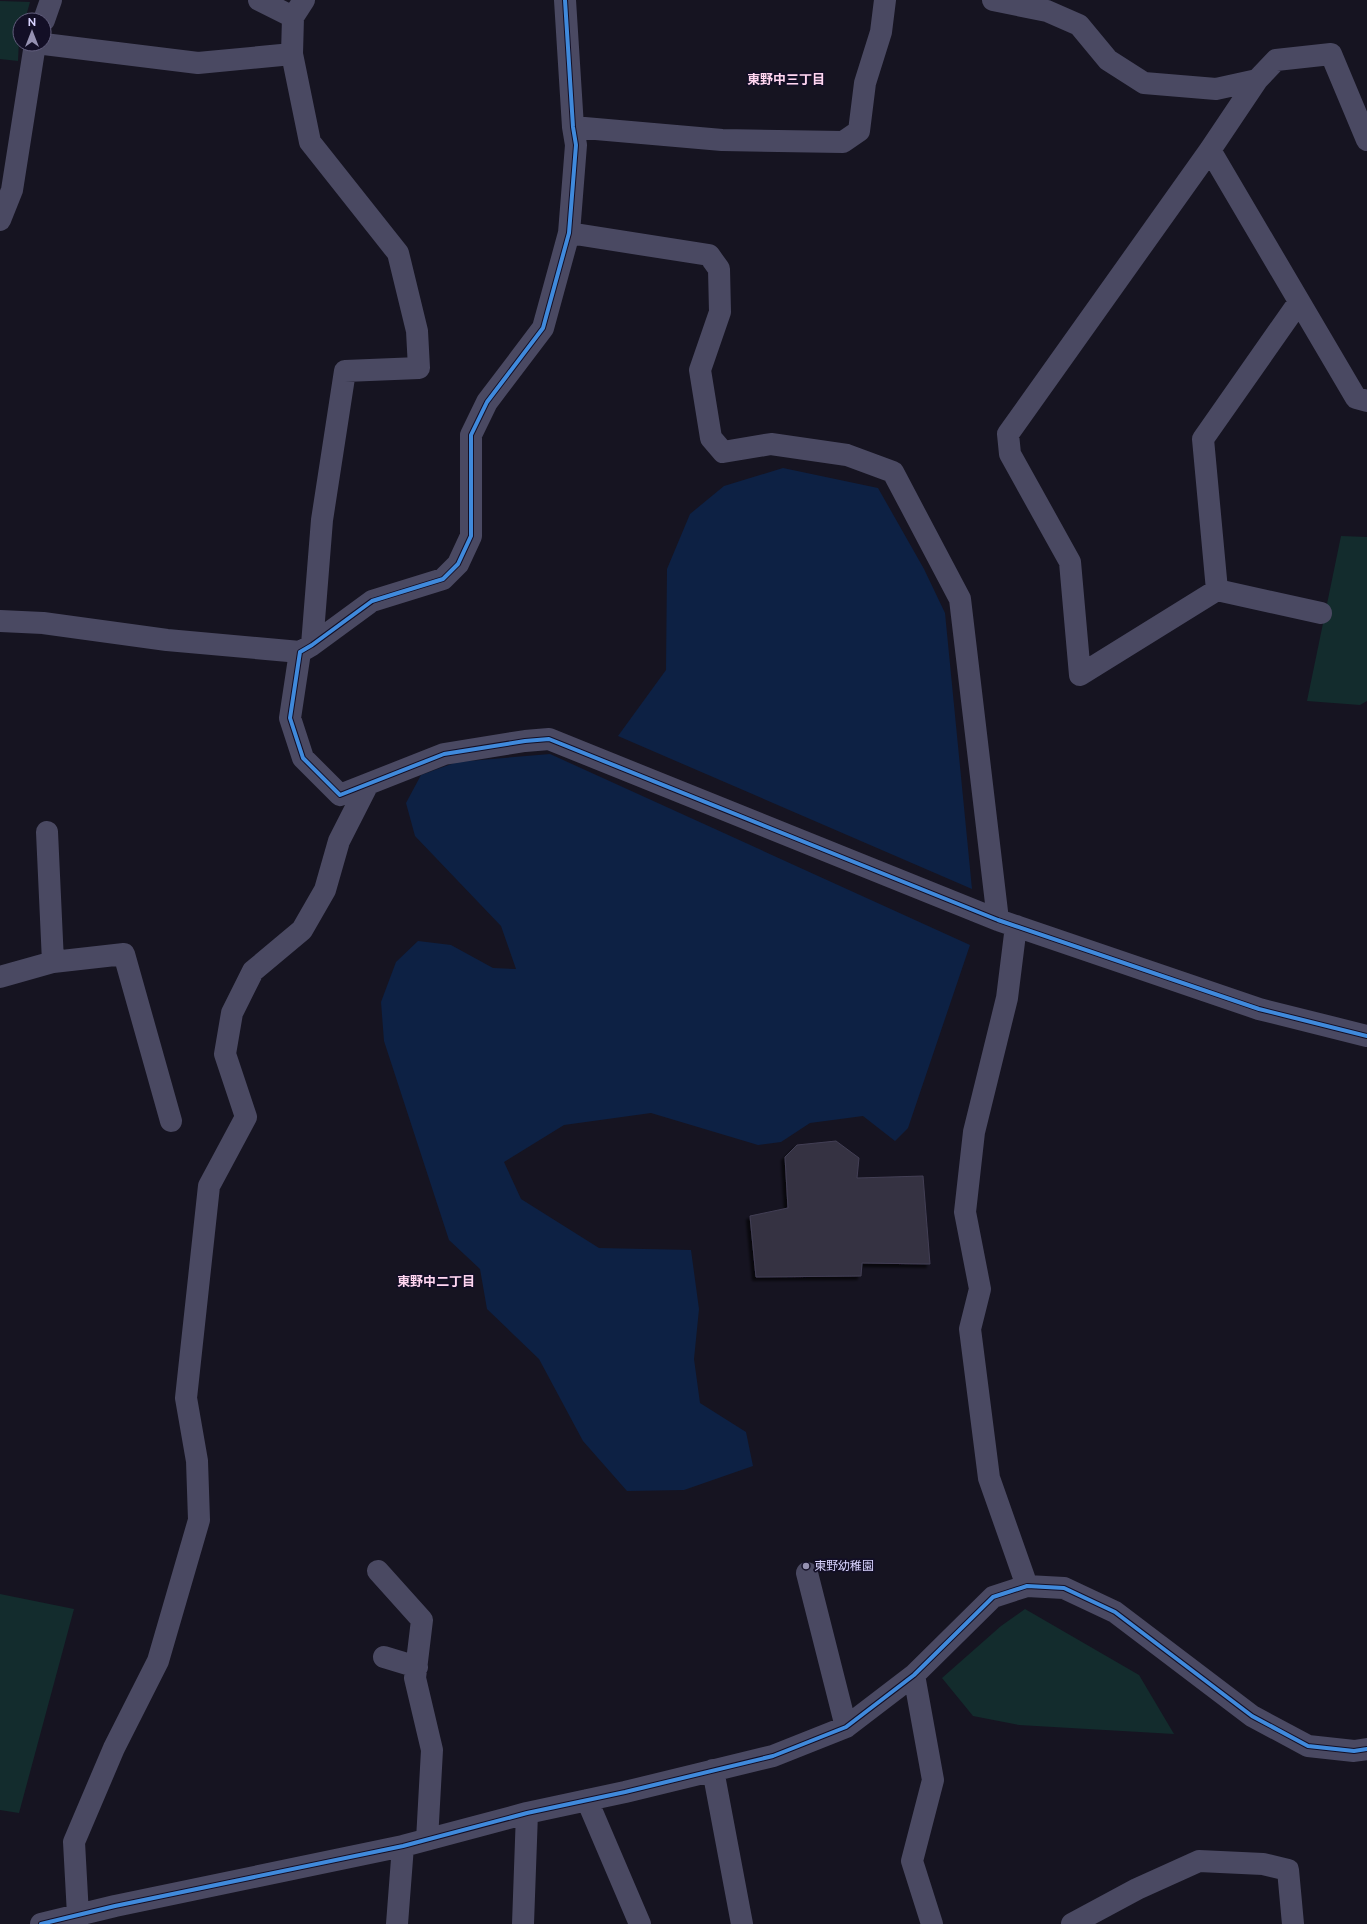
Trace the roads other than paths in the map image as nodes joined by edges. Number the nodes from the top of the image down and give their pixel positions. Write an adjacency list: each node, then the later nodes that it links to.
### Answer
1 (52, 0): 7 (street)
2 (259, 0): 6 (street)
3 (565, 0): 12 (street)
4 (885, 0): 12 (street)
5 (993, 0): 11 (street)
6 (298, 9): 10 (street)
7 (47, 12)
8 (52, 45): 10 (street)
9 (34, 52): 15 (street)
10 (292, 54): 22 (street)
11 (1257, 80): 13 (street); 14 (street)
12 (573, 127): 16 (street)
13 (1367, 140)
14 (1210, 150): 17 (street); 19 (street)
15 (0, 220)
16 (569, 233): 22 (street); 25 (street)
17 (1299, 302): 18 (street); 19 (street)
18 (1367, 401)
19 (1217, 590): 20 (street)
20 (1321, 613)
21 (0, 621): 22 (street)
22 (306, 648): 23 (street)
23 (368, 784): 25 (street); 43 (street)
24 (47, 832): 26 (street)
25 (1007, 923): 28 (street); 32 (street)
26 (53, 962): 27 (street); 29 (street)
27 (0, 977)
28 (1367, 1036)
29 (171, 1121)
30 (378, 1571): 34 (street)
31 (807, 1574): 36 (street)
32 (1027, 1586): 35 (street); 37 (street)
33 (384, 1657): 34 (street)
34 (417, 1667): 41 (street)
35 (914, 1675): 36 (street); 49 (street)
36 (846, 1727): 38 (street)
37 (1367, 1749)
38 (712, 1770): 39 (street); 48 (street)
39 (587, 1800): 40 (street); 47 (street)
40 (528, 1813): 41 (street); 46 (street)
41 (427, 1840): 42 (street)
42 (402, 1846): 43 (street); 45 (street)
43 (78, 1915): 44 (street)
44 (41, 1924)
45 (397, 1924)
46 (523, 1924)
47 (640, 1924)
48 (742, 1924)
49 (932, 1924)
50 (1072, 1924): 51 (street)
51 (1293, 1924)

